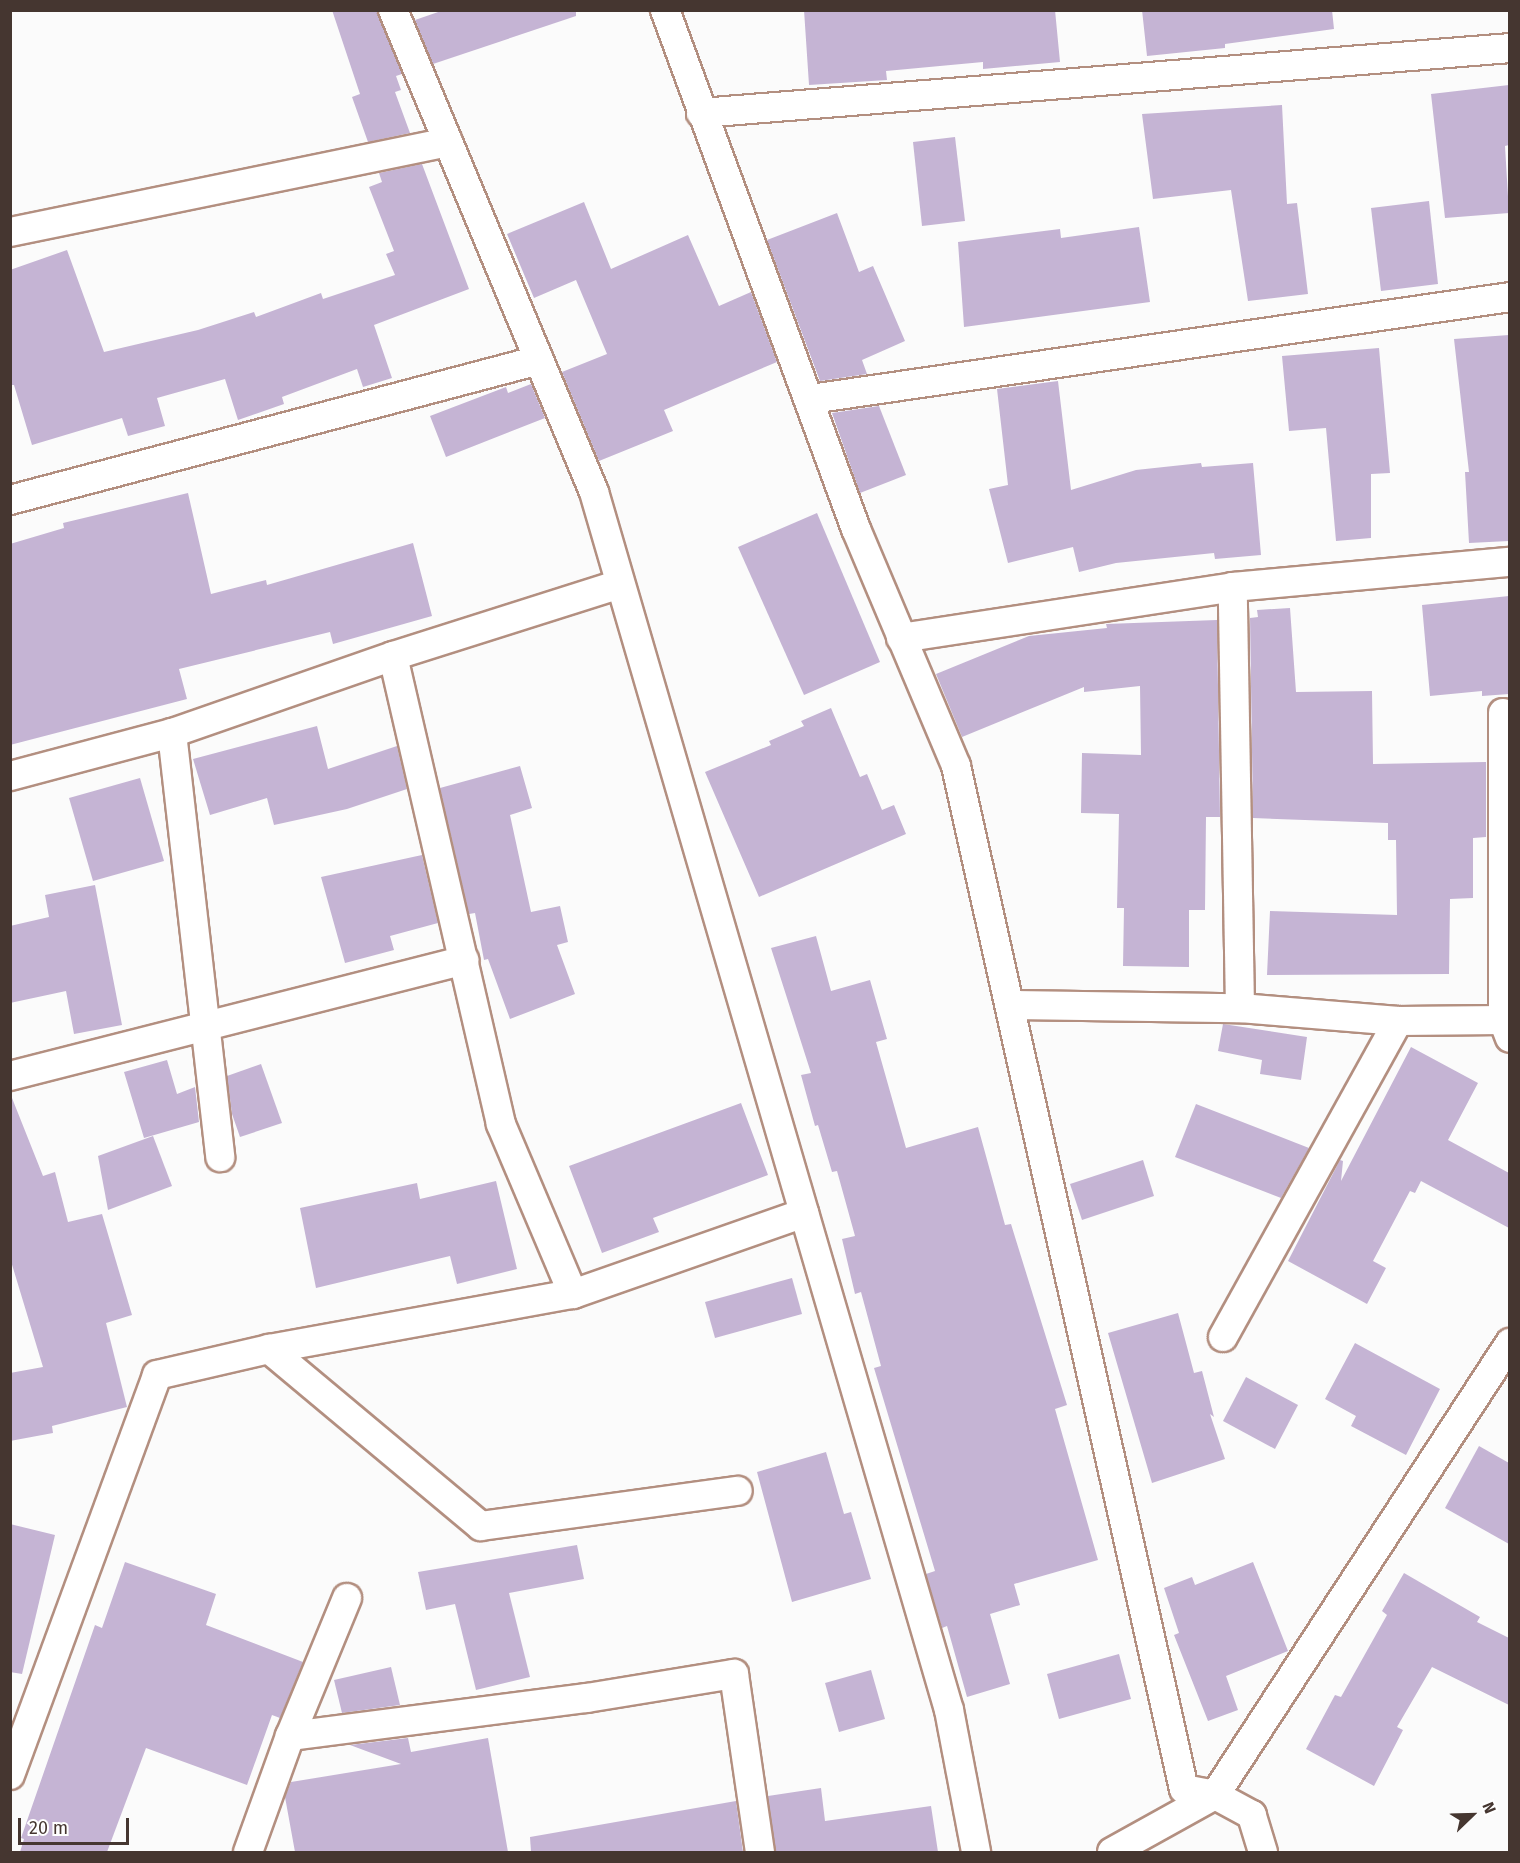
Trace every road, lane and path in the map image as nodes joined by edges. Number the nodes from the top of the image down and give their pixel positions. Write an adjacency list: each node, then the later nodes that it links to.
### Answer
1 (393, 10): 5 (street)
2 (665, 10): 4 (street)
3 (1509, 48): 4 (street)
4 (701, 113): 9 (street)
5 (448, 142): 6 (street); 8 (street)
6 (10, 232)
7 (1509, 297): 9 (street)
8 (539, 360): 10 (street); 12 (street)
9 (811, 399): 14 (street)
10 (10, 500)
11 (1509, 562): 13 (street)
12 (620, 584): 15 (street); 27 (street)
13 (1233, 587): 14 (street); 21 (street)
14 (901, 638): 20 (street)
15 (393, 656): 17 (street); 19 (street)
16 (1503, 713): 24 (street)
17 (172, 733): 18 (street); 23 (street)
18 (10, 776)
19 (464, 960): 23 (street); 28 (street)
20 (1011, 1005): 21 (street); 36 (street)
21 (1240, 1008): 22 (street)
22 (1398, 1021): 24 (street); 29 (street)
23 (206, 1027): 25 (street); 26 (street)
24 (1506, 1029)
25 (10, 1076)
26 (220, 1157)
27 (804, 1213): 28 (street); 39 (street)
28 (573, 1294): 31 (street)
29 (1223, 1337)
30 (1509, 1343): 36 (street)
31 (268, 1349): 32 (street); 35 (street)
32 (738, 1491)
33 (347, 1598): 34 (street)
34 (290, 1736): 37 (street); 38 (street)
35 (10, 1775)
36 (1215, 1795): 40 (street); 41 (street)
37 (248, 1852)
38 (760, 1852)
39 (976, 1852)
40 (1112, 1852)
41 (1263, 1852)

